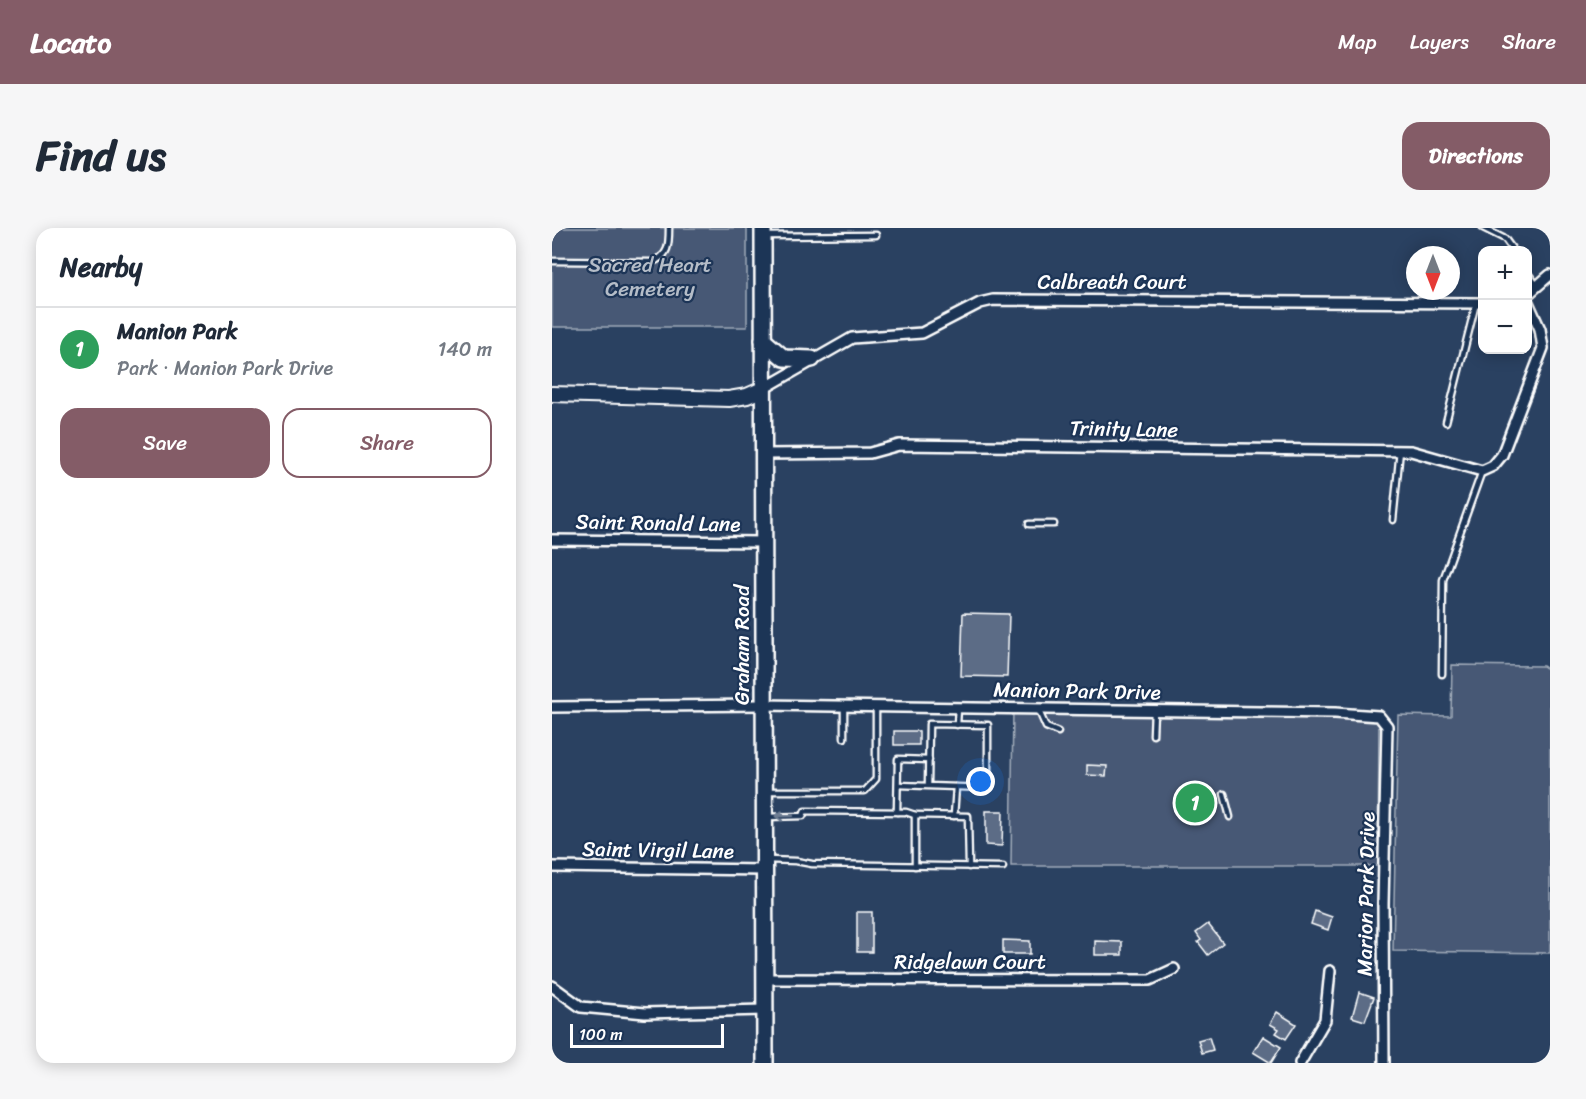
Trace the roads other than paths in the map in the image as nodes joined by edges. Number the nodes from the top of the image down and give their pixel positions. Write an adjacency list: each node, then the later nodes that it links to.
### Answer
1 (669, 228): 6 (lane)
2 (1483, 228): 5 (lane)
3 (763, 232): 4 (lane); 14 (main road, Graham Road)
4 (876, 235)
5 (1510, 246)
6 (552, 261)
7 (1550, 275): 9 (street)
8 (1532, 279): 9 (lane)
9 (1538, 288): 10 (street)
10 (1532, 292)
11 (1478, 303): 16 (street, Calbreath Court)
12 (1478, 307): 19 (lane)
13 (1532, 311): 15 (street)
14 (764, 340): 16 (main road); 17 (main road, Graham Road)
15 (1547, 349): 22 (street)
16 (812, 359): 17 (street, Calbreath Court)
17 (763, 389): 18 (street); 21 (main road, Graham Road)
18 (552, 394)
19 (1446, 422)
20 (1400, 450): 21 (street, Trinity Lane); 22 (street, Trinity Lane); 23 (lane)
21 (765, 454): 27 (main road, Graham Road)
22 (1482, 471): 28 (lane)
23 (1394, 520)
24 (1029, 524): 25 (lane)
25 (1054, 524)
26 (552, 540): 27 (street, Saint Ronald Lane)
27 (764, 542): 29 (main road, Graham Road)
28 (1442, 674)
29 (763, 705): 30 (street, Manion Park Drive); 32 (street, Manion Park Drive); 45 (main road, Graham Road)
30 (844, 706): 31 (street, Manion Park Drive); 40 (lane)
31 (876, 706): 33 (street, Manion Park Drive); 45 (lane)
32 (552, 707)
33 (958, 707): 34 (street, Manion Park Drive); 36 (lane)
34 (1038, 709): 35 (street, Manion Park Drive); 38 (lane)
35 (1154, 710): 37 (street, Manion Park Drive); 39 (lane)
36 (957, 725): 41 (lane); 44 (lane)
37 (1387, 726): 64 (street, Marion Park Drive)
38 (1058, 732)
39 (1153, 735)
40 (844, 738)
41 (929, 760): 42 (lane); 43 (lane)
42 (898, 785): 43 (lane); 47 (lane)
43 (928, 786): 44 (lane)
44 (956, 787): 49 (lane)
45 (764, 791): 50 (main road, Graham Road)
46 (1224, 794): 51 (lane)
47 (897, 812): 48 (lane); 50 (lane, one-way to 50)
48 (915, 815): 49 (lane); 53 (lane)
49 (954, 816): 55 (lane)
50 (764, 817): 52 (main road, Graham Road)
51 (1230, 817)
52 (764, 865): 53 (lane); 54 (street, Saint Virgil Lane); 59 (main road, Graham Road)
53 (915, 866): 55 (lane)
54 (552, 867)
55 (969, 867): 56 (lane)
56 (1003, 867)
57 (1174, 969): 59 (street, Ridgelawn Court)
58 (1330, 971): 63 (street)
59 (764, 979): 61 (main road, Graham Road)
60 (552, 986): 61 (street)
61 (764, 1010): 62 (main road, Graham Road)
62 (765, 1063)
63 (1300, 1063)
64 (1384, 1063)

